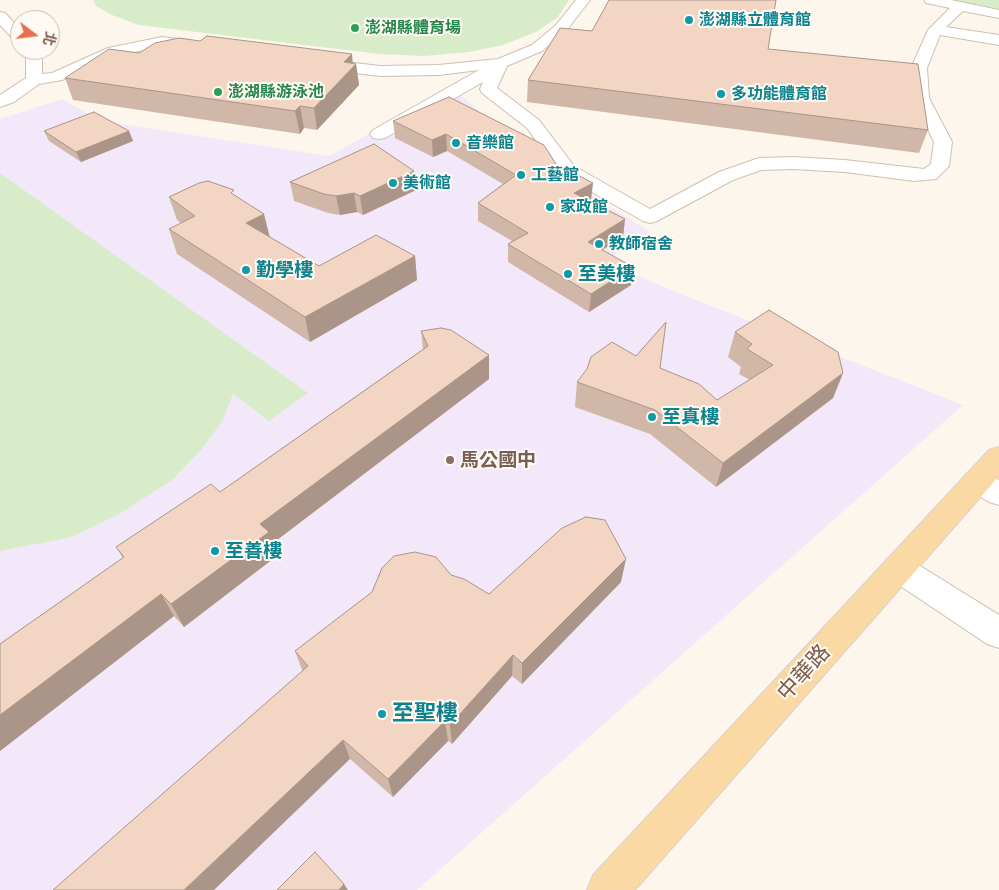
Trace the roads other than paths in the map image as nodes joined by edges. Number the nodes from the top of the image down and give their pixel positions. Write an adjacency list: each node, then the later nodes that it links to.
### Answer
1 (583, 0): 12 (street)
2 (931, 0): 3 (street)
3 (960, 7): 4 (street); 6 (street)
4 (999, 14)
5 (0, 16): 7 (street)
6 (935, 30): 8 (street); 12 (street)
7 (10, 32)
8 (999, 40)
9 (210, 48): 13 (street)
10 (34, 60): 13 (street)
11 (305, 62): 12 (street)
12 (501, 63): 15 (street)
13 (34, 80): 14 (street)
14 (0, 102)
15 (379, 134)
16 (992, 477): 17 (main road, 中華路)
17 (898, 568): 18 (street); 19 (main road, 中華路)
18 (999, 633)
19 (608, 890)

